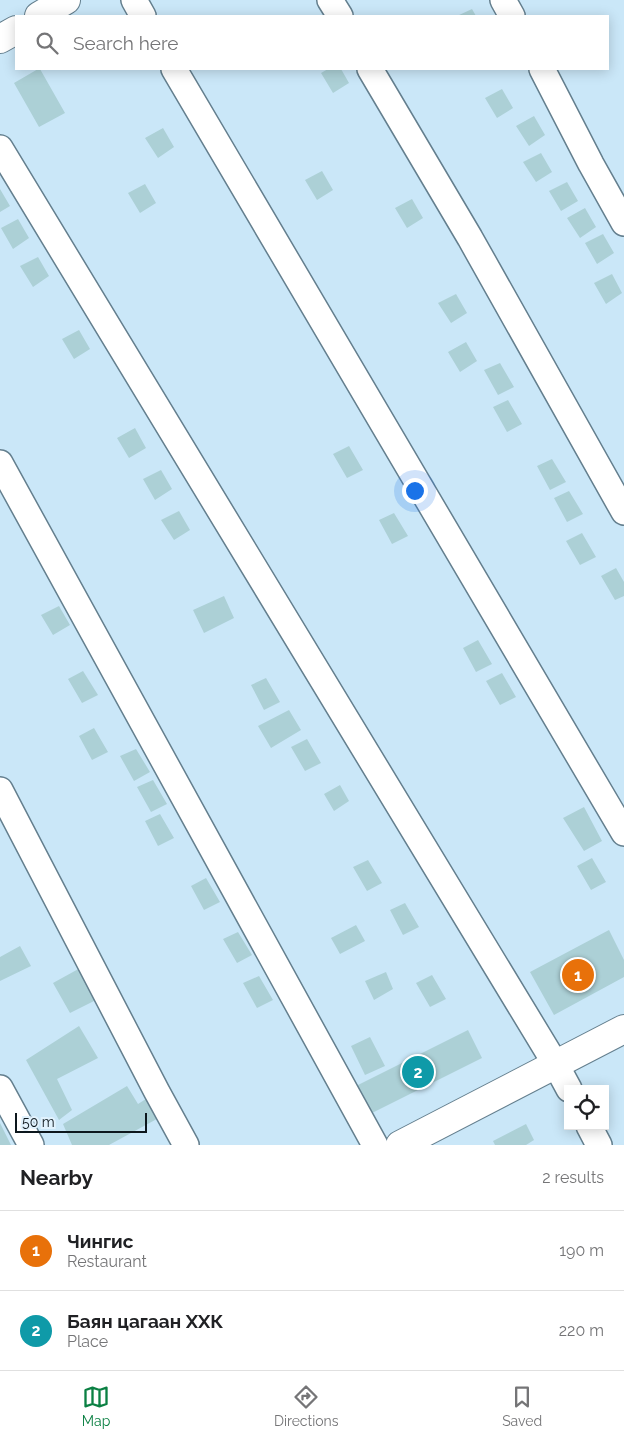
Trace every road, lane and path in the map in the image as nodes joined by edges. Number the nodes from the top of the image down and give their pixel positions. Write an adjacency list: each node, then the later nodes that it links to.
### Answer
1 (66, 0): 5 (main road)
2 (134, 0): 6 (street)
3 (330, 0): 7 (street)
4 (502, 0): 8 (street)
5 (41, 15)
6 (143, 15)
7 (339, 15)
8 (511, 15)
9 (15, 31): 10 (main road)
10 (0, 39)
11 (175, 70): 19 (street)
12 (371, 70): 17 (street)
13 (543, 70): 15 (street)
14 (0, 148): 21 (street)
15 (624, 223)
16 (0, 463): 27 (street)
17 (624, 512)
18 (0, 790): 26 (street)
19 (624, 833)
20 (624, 1029): 21 (main road)
21 (556, 1065): 22 (street); 28 (main road)
22 (567, 1085)
23 (0, 1088): 25 (street)
24 (591, 1130): 29 (street)
25 (31, 1145)
26 (186, 1145)
27 (375, 1145)
28 (400, 1145)
29 (599, 1145)

